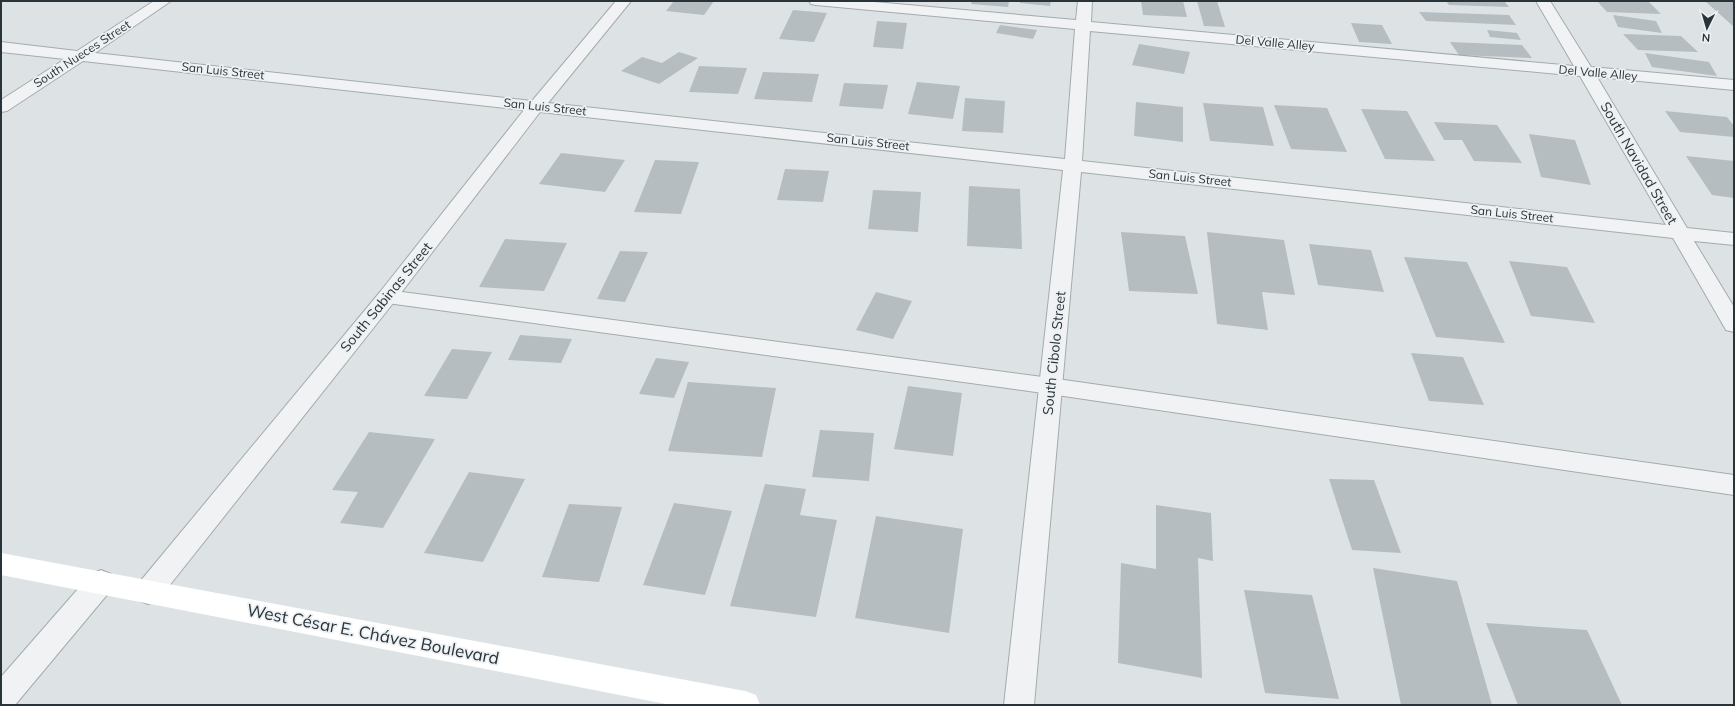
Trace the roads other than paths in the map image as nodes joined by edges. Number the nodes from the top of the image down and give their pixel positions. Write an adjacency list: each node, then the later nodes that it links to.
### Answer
1 (164, 1): 8 (street, South Nueces Street)
2 (624, 1): 11 (street, South Sabinas Street)
3 (816, 1): 6 (street, Del Valle Alley)
4 (1085, 1): 6 (street, South Cibolo Street)
5 (1543, 1): 9 (street, South Navidad Street)
6 (1082, 24): 9 (street, Del Valle Alley); 13 (street, South Cibolo Street)
7 (1, 47): 8 (street, San Luis Street)
8 (81, 55): 11 (street, San Luis Street); 12 (street, South Nueces Street)
9 (1587, 72): 10 (street, Del Valle Alley); 14 (street, South Navidad Street)
10 (1734, 85)
11 (536, 106): 13 (street, San Luis Street); 16 (street, South Sabinas Street)
12 (1, 107)
13 (1073, 165): 14 (street, San Luis Street); 18 (street, South Cibolo Street)
14 (1678, 232): 15 (street, San Luis Street); 17 (street, South Navidad Street)
15 (1734, 238)
16 (387, 297): 18 (street); 22 (street, South Sabinas Street)
17 (1734, 325)
18 (1050, 386): 19 (street); 25 (street, South Cibolo Street)
19 (1734, 485)
20 (1, 564): 21 (street, West César E. Chávez Boulevard)
21 (101, 582): 22 (street, West César E. Chávez Boulevard); 23 (street)
22 (148, 592): 24 (street, West César E. Chávez Boulevard)
23 (1, 699)
24 (745, 705)
25 (1019, 705)

